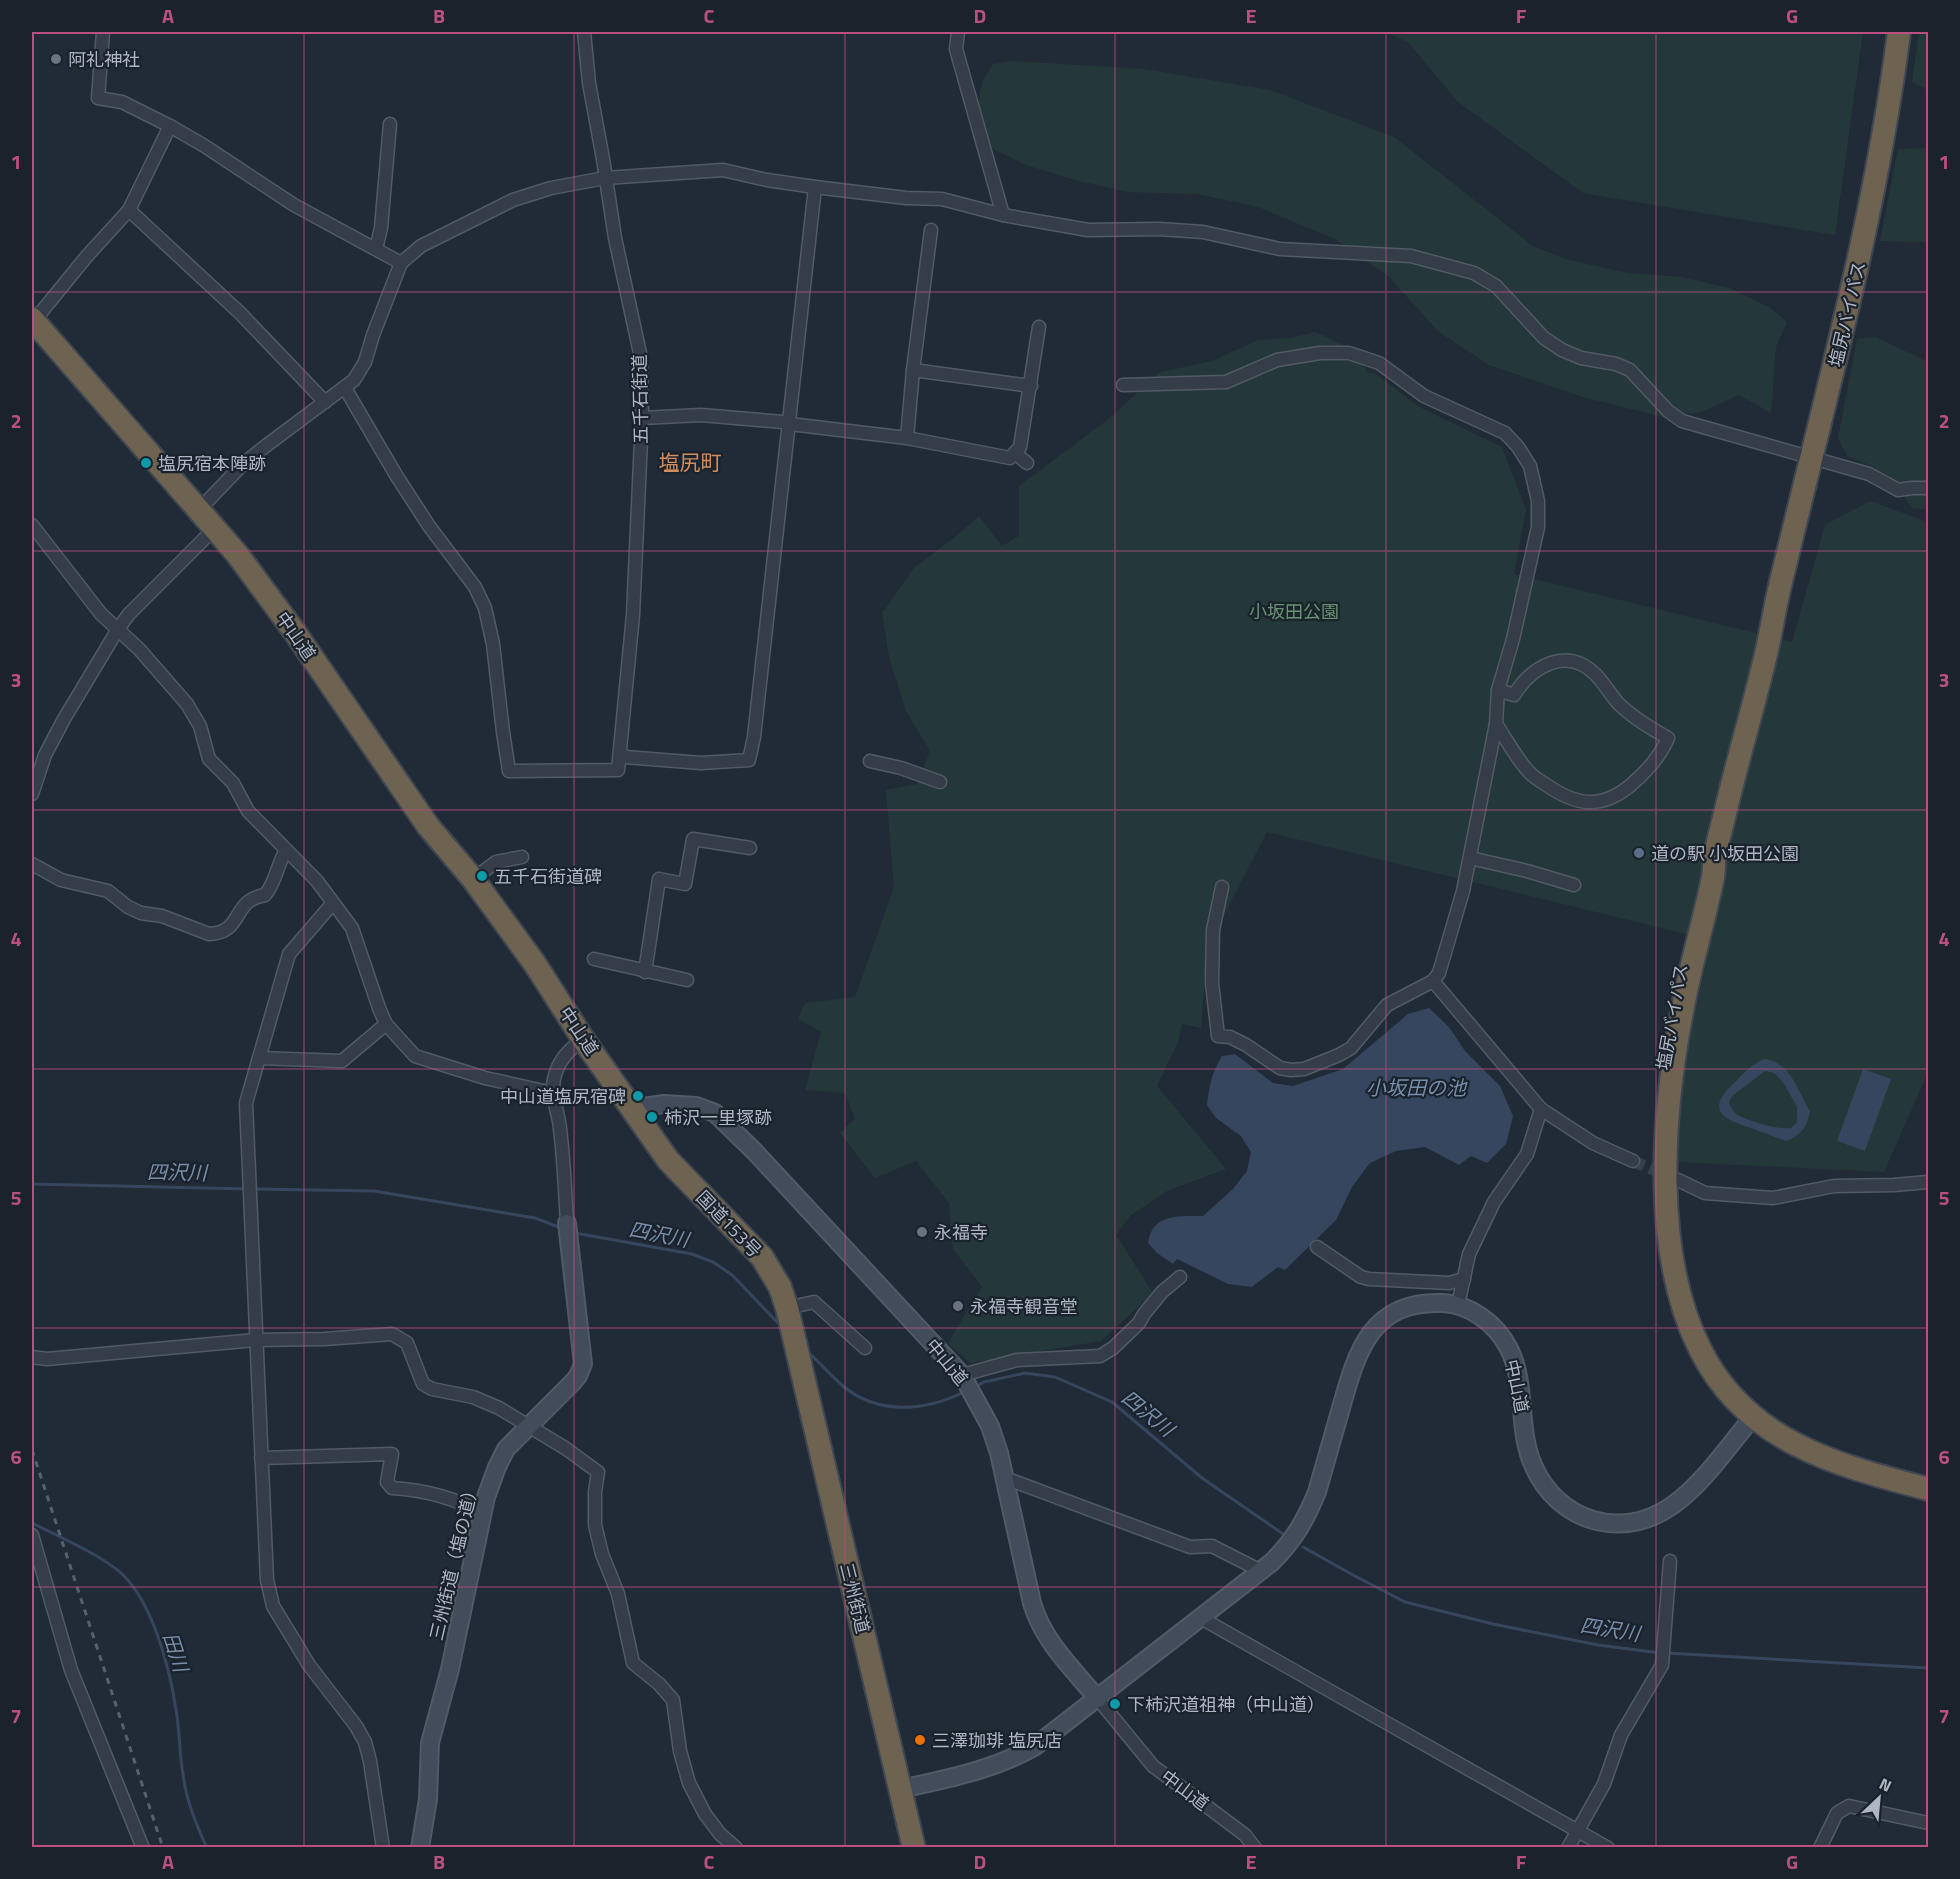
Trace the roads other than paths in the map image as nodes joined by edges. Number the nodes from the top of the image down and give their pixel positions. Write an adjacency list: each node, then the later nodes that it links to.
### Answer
1 (102, 32): 6 (street)
2 (584, 32): 7 (street, 五千石街道)
3 (958, 32): 10 (street)
4 (1899, 32): 25 (highway, 塩尻バイパス)
5 (390, 124): 12 (street)
6 (170, 126): 9 (street); 12 (street)
7 (606, 178): 8 (street); 13 (street); 21 (street, 五千石街道)
8 (815, 187): 10 (street); 22 (street)
9 (129, 210): 14 (street); 20 (street)
10 (1003, 215): 25 (street)
11 (931, 231): 16 (street)
12 (376, 249): 13 (street)
13 (401, 263): 19 (street)
14 (32, 320): 28 (highway, 中山道)
15 (1039, 327): 18 (street)
16 (913, 370): 18 (street); 23 (street)
17 (1123, 385): 32 (street)
18 (1030, 386): 24 (street)
19 (345, 388): 20 (street); 34 (street, 五千石街道)
20 (325, 402): 28 (street)
21 (642, 418): 22 (street); 34 (street, 五千石街道)
22 (790, 424): 23 (street); 34 (street)
23 (907, 438): 24 (street)
24 (1015, 453): 26 (street)
25 (1812, 458): 27 (street); 71 (highway, 塩尻バイパス)
26 (1027, 463)
27 (1929, 488)
28 (199, 510): 30 (highway, 中山道)
29 (32, 525): 31 (street)
30 (215, 528): 31 (street); 43 (highway, 中山道)
31 (118, 628): 37 (street); 39 (street)
32 (1498, 690): 33 (street); 33 (street)
33 (1496, 724): 41 (street)
34 (620, 752)
35 (870, 761): 36 (street)
36 (940, 782)
37 (32, 794)
38 (750, 848): 48 (street)
39 (286, 850): 42 (street); 46 (street)
40 (522, 857): 43 (street)
41 (1470, 858): 44 (street); 50 (street)
42 (32, 864)
43 (473, 879): 52 (highway, 中山道)
44 (1574, 885)
45 (1222, 887): 50 (street)
46 (333, 903): 51 (street); 53 (street)
47 (594, 959): 48 (street)
48 (645, 972): 49 (street)
49 (687, 980)
50 (1433, 981): 55 (street)
51 (386, 1024): 53 (street); 54 (street)
52 (583, 1039): 54 (street, 三州街道（塩の道）); 56 (highway, 中山道)
53 (259, 1058): 66 (street)
54 (553, 1093): 60 (street, 三州街道（塩の道）)
55 (1541, 1109): 57 (street); 63 (street)
56 (635, 1112): 65 (highway, 国道153号); 70 (street, 中山道)
57 (1633, 1161)
58 (1678, 1180): 59 (street)
59 (1929, 1182)
60 (568, 1230): 72 (street, 三州街道（塩の道）)
61 (1317, 1247): 63 (street)
62 (1180, 1277): 70 (street)
63 (1464, 1279): 64 (street)
64 (1458, 1305): 71 (street, 中山道); 79 (street, 中山道)
65 (788, 1313): 67 (highway, 国道153号); 68 (street)
66 (256, 1340): 69 (street); 72 (street); 73 (street)
67 (796, 1348): 82 (highway, 三州街道)
68 (865, 1348)
69 (32, 1357)
70 (967, 1384): 74 (street, 中山道)
71 (1748, 1423): 75 (highway)
72 (528, 1426): 76 (street, 三州街道（塩の道）); 88 (street)
73 (261, 1458): 76 (street); 86 (street)
74 (1005, 1478): 79 (street); 81 (street, 中山道)
75 (1929, 1489)
76 (483, 1514): 87 (street, 三州街道（塩の道）)
77 (32, 1535): 85 (street)
78 (1670, 1561): 84 (street)
79 (1261, 1571): 80 (street, 中山道)
80 (1201, 1618): 81 (street, 中山道); 84 (street)
81 (1098, 1699): 82 (street); 90 (street, 中山道)
82 (901, 1789): 89 (highway, 三州街道)
83 (1929, 1823): 93 (street)
84 (1578, 1830): 91 (street); 92 (street)
85 (143, 1848)
86 (382, 1848)
87 (420, 1848)
88 (736, 1848)
89 (914, 1848)
90 (1255, 1848)
91 (1568, 1848)
92 (1608, 1848)
93 (1820, 1848)

